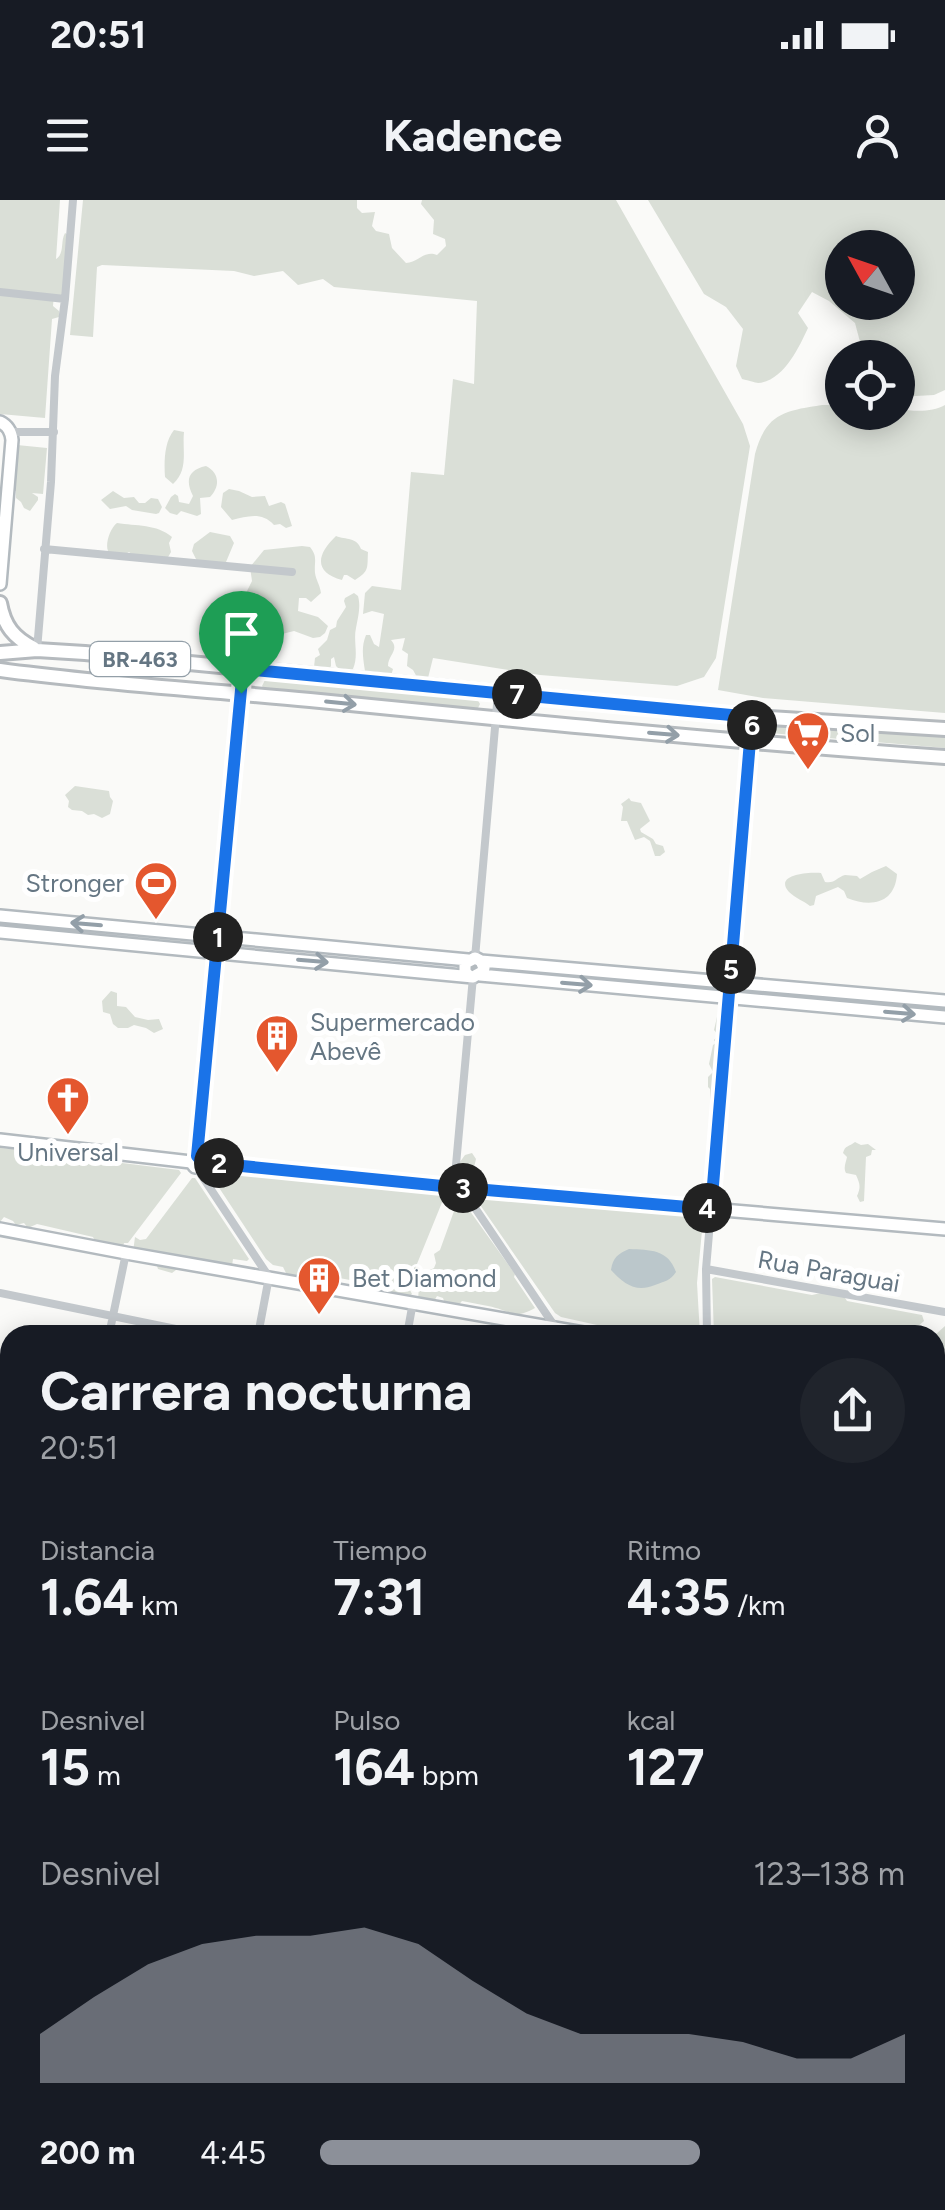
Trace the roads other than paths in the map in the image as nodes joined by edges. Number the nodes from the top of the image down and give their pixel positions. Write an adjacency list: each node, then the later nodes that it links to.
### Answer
1 (73, 200): 3 (street)
2 (0, 292): 3 (street)
3 (65, 299): 5 (street)
4 (4, 426): 5 (street); 8 (main road)
5 (54, 432): 6 (street)
6 (44, 550): 7 (street); 10 (street)
7 (292, 572)
8 (0, 584)
9 (0, 603): 10 (main road)
10 (36, 650): 11 (main road, BR-463); 12 (main road, BR-463)
11 (0, 653)
12 (243, 669): 14 (street); 15 (main road, BR-463)
13 (0, 670): 14 (main road, BR-463)
14 (241, 693): 17 (main road, BR-463, one-way to 17); 26 (street)
15 (498, 693): 16 (main road, BR-463); 17 (street)
16 (752, 717): 18 (main road, BR-463); 19 (street)
17 (494, 718): 19 (main road, BR-463, one-way to 19); 29 (street)
18 (945, 730)
19 (750, 742): 20 (main road, BR-463); 33 (street)
20 (945, 758)
21 (0, 916): 22 (main road)
22 (21, 918): 23 (main road, one-way to 22); 25 (main road)
23 (137, 929): 26 (main road); 27 (main road)
24 (0, 932): 25 (main road)
25 (20, 934): 27 (main road)
26 (218, 936): 28 (street); 29 (main road)
27 (135, 945): 28 (main road)
28 (216, 952): 31 (main road, one-way to 31); 40 (street)
29 (474, 959): 30 (main road); 31 (main road)
30 (529, 964): 32 (main road); 33 (main road)
31 (473, 976): 32 (main road); 41 (street)
32 (528, 980): 35 (main road, one-way to 35)
33 (730, 982): 34 (main road); 35 (street)
34 (807, 989): 36 (main road); 37 (main road)
35 (729, 998): 37 (main road); 42 (street)
36 (945, 1001)
37 (806, 1004): 38 (main road, one-way to 38)
38 (945, 1017)
39 (0, 1140): 40 (main road)
40 (197, 1162): 41 (main road); 47 (street)
41 (458, 1187): 42 (main road); 57 (street)
42 (711, 1209): 43 (main road); 46 (street)
43 (945, 1228)
44 (0, 1229): 45 (main road)
45 (126, 1253): 47 (main road); 51 (street)
46 (706, 1269): 50 (street, Rua Paraguai); 58 (street)
47 (269, 1277): 49 (main road); 54 (street)
48 (0, 1294): 51 (street)
49 (413, 1302): 55 (street); 56 (main road)
50 (945, 1312)
51 (113, 1316): 52 (street); 53 (street)
52 (111, 1325)
53 (157, 1325)
54 (260, 1325)
55 (409, 1325)
56 (530, 1325)
57 (556, 1325)
58 (707, 1325)

